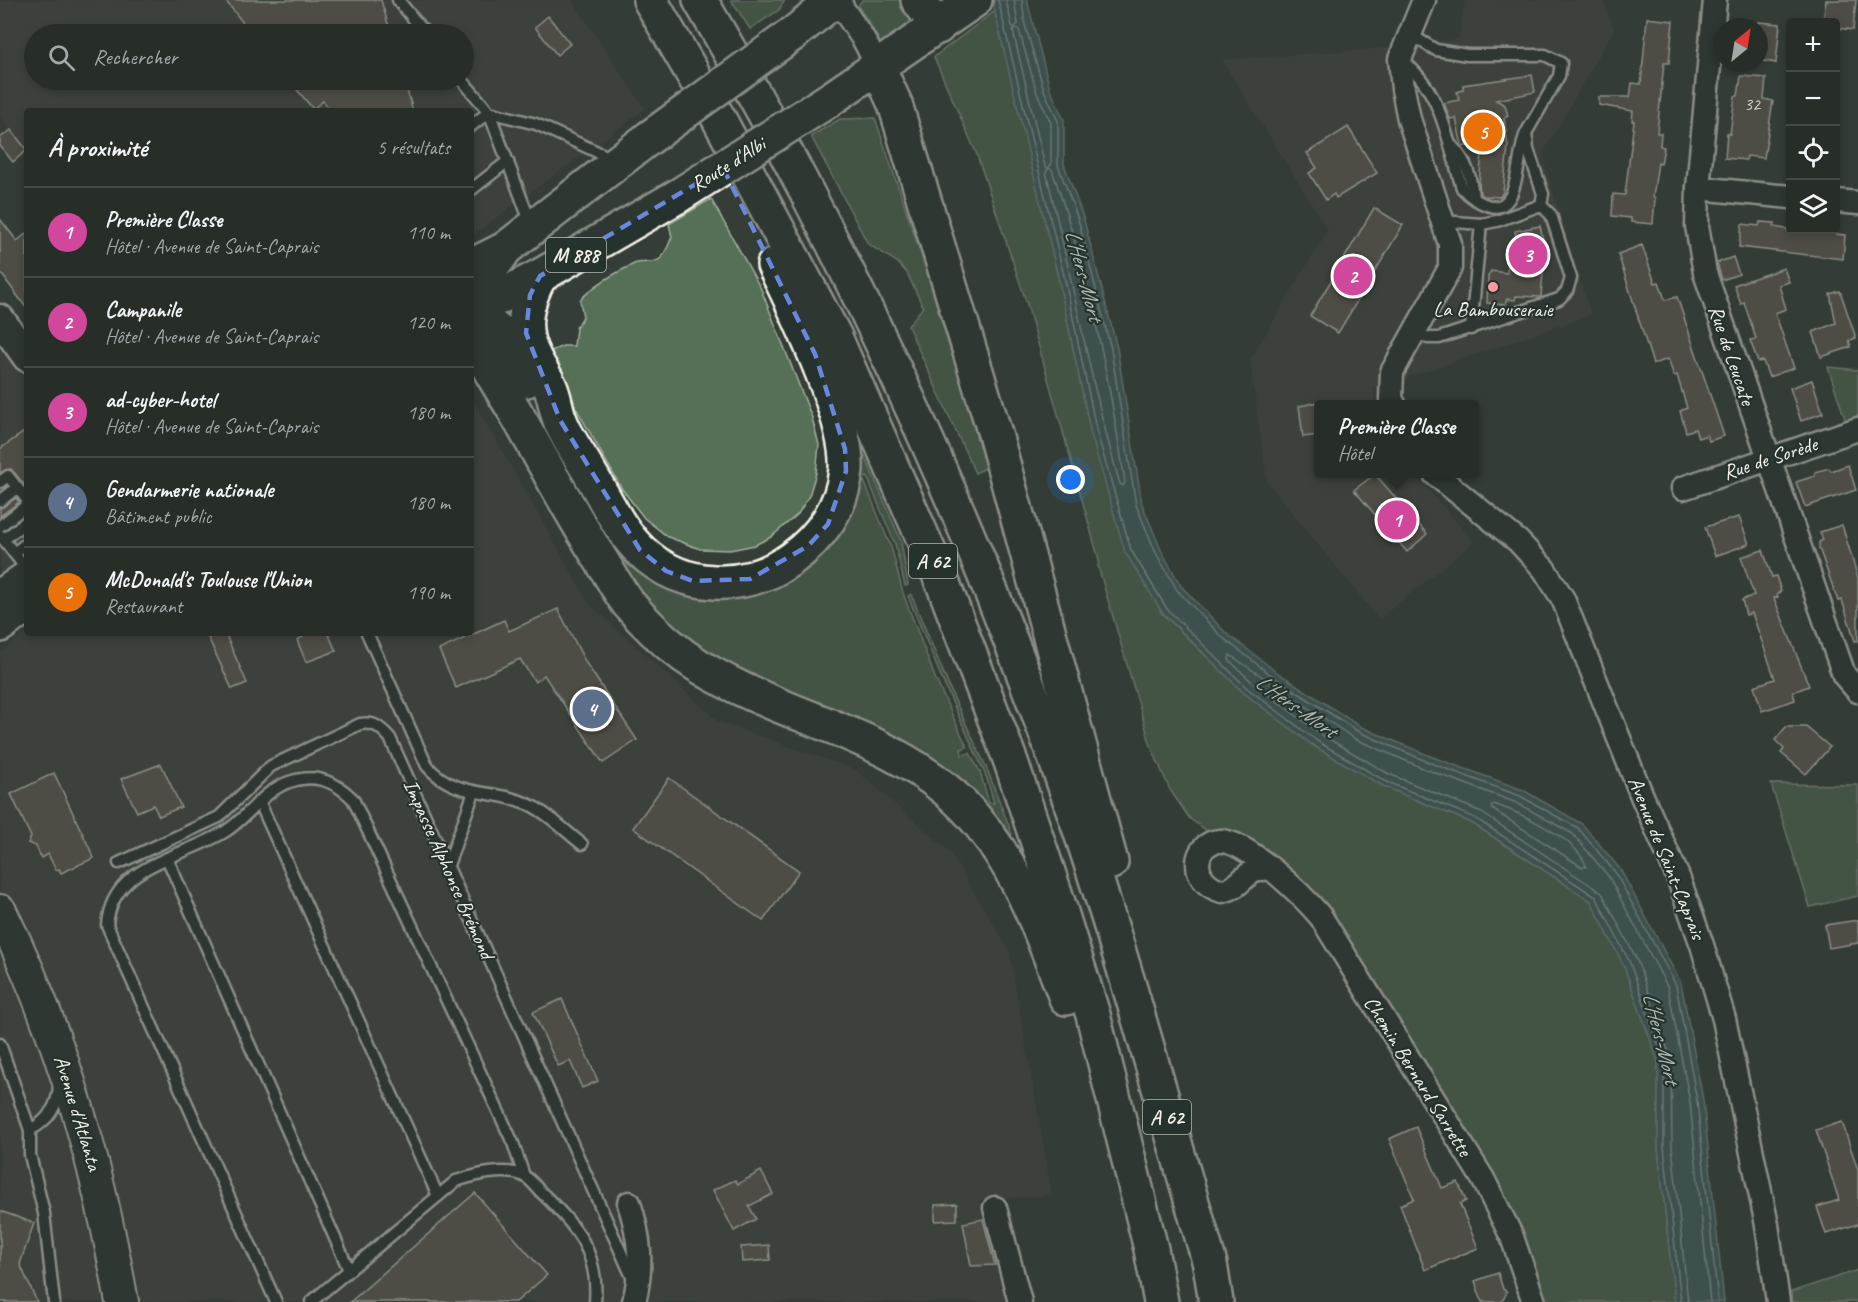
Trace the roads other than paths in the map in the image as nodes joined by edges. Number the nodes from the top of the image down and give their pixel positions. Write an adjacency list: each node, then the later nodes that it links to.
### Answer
1 (398, 0): 10 (lane)
2 (645, 0): 43 (main road)
3 (650, 0): 75 (main road, A 62)
4 (700, 0): 71 (main road, A 62)
5 (836, 0): 13 (street); 19 (main road, M 888, bridge)
6 (918, 0): 9 (main road)
7 (1424, 0): 11 (street)
8 (1715, 0): 21 (street, Rue de Leucate)
9 (956, 13): 13 (main road, Route d'Albi / M 888)
10 (418, 24)
11 (1411, 35): 12 (street); 17 (lane)
12 (1400, 59): 17 (lane); 26 (street)
13 (878, 67): 31 (main road, Route d'Albi / M 888, bridge); 71 (main road)
14 (470, 90): 15 (lane)
15 (489, 112): 16 (lane); 18 (lane); 19 (lane)
16 (474, 124)
17 (1526, 133): 25 (lane)
18 (508, 161): 20 (lane); 28 (lane)
19 (618, 161): 28 (main road, M 888)
20 (474, 188)
21 (1698, 188): 22 (street); 45 (street, Rue de Leucate)
22 (1786, 197)
23 (1840, 201): 24 (street)
24 (1858, 203)
25 (1541, 205): 27 (lane); 36 (lane)
26 (1442, 221): 27 (lane); 38 (street)
27 (1480, 224): 36 (lane)
28 (532, 227): 29 (main road, M 888)
29 (505, 249): 30 (main road); 32 (main road)
30 (474, 264)
31 (540, 276): 33 (main road, Route d'Albi / M 888); 43 (main road)
32 (474, 294)
33 (474, 310)
34 (474, 313): 43 (main road)
35 (474, 324): 41 (main road)
36 (1471, 329): 38 (lane)
37 (3, 330): 39 (street)
38 (1416, 332): 42 (street)
39 (24, 354)
40 (474, 374): 41 (main road)
41 (508, 399): 75 (main road)
42 (1392, 400)
43 (560, 420)
44 (1858, 429): 45 (street, Rue de Sorède)
45 (1768, 459): 49 (street, Rue de Sorède); 61 (street, Rue de Leucate)
46 (1440, 478): 91 (street, Avenue de Saint-Caprais)
47 (0, 482): 48 (lane)
48 (17, 488): 50 (lane); 51 (lane)
49 (1683, 488)
50 (24, 496)
51 (0, 501)
52 (24, 507): 54 (lane)
53 (24, 523): 55 (lane)
54 (0, 526)
55 (2, 537): 56 (lane)
56 (21, 565): 57 (main road)
57 (0, 597)
58 (24, 606): 59 (main road)
59 (0, 625)
60 (368, 636): 62 (lane)
61 (1858, 691)
62 (474, 792): 64 (lane); 67 (lane)
63 (259, 801): 65 (lane); 76 (lane); 77 (lane)
64 (582, 844)
65 (167, 858): 80 (lane); 84 (lane)
66 (119, 863): 67 (lane, Impasse Alphonse Brémond)
67 (448, 865): 81 (lane, Impasse Alphonse Brémond)
68 (1271, 869): 90 (street, Chemin Bernard Sarrette)
69 (0, 886): 70 (main road, Avenue d'Atlanta)
70 (5, 921): 73 (main road, Avenue d'Atlanta)
71 (1113, 933): 89 (main road, A 62)
72 (0, 1044): 74 (lane)
73 (62, 1058): 74 (lane); 83 (main road, Avenue d'Atlanta)
74 (30, 1130): 82 (lane)
75 (1127, 1159): 88 (main road, A 62)
76 (524, 1176): 77 (lane); 86 (lane)
77 (438, 1196): 80 (lane)
78 (629, 1203): 81 (street, Impasse Alphonse Brémond)
79 (994, 1208): 87 (street)
80 (349, 1270): 85 (lane)
81 (636, 1296)
82 (54, 1302)
83 (122, 1302)
84 (276, 1302)
85 (311, 1302)
86 (595, 1302)
87 (1020, 1302)
88 (1161, 1302)
89 (1216, 1302)
90 (1534, 1302)
91 (1778, 1302)

